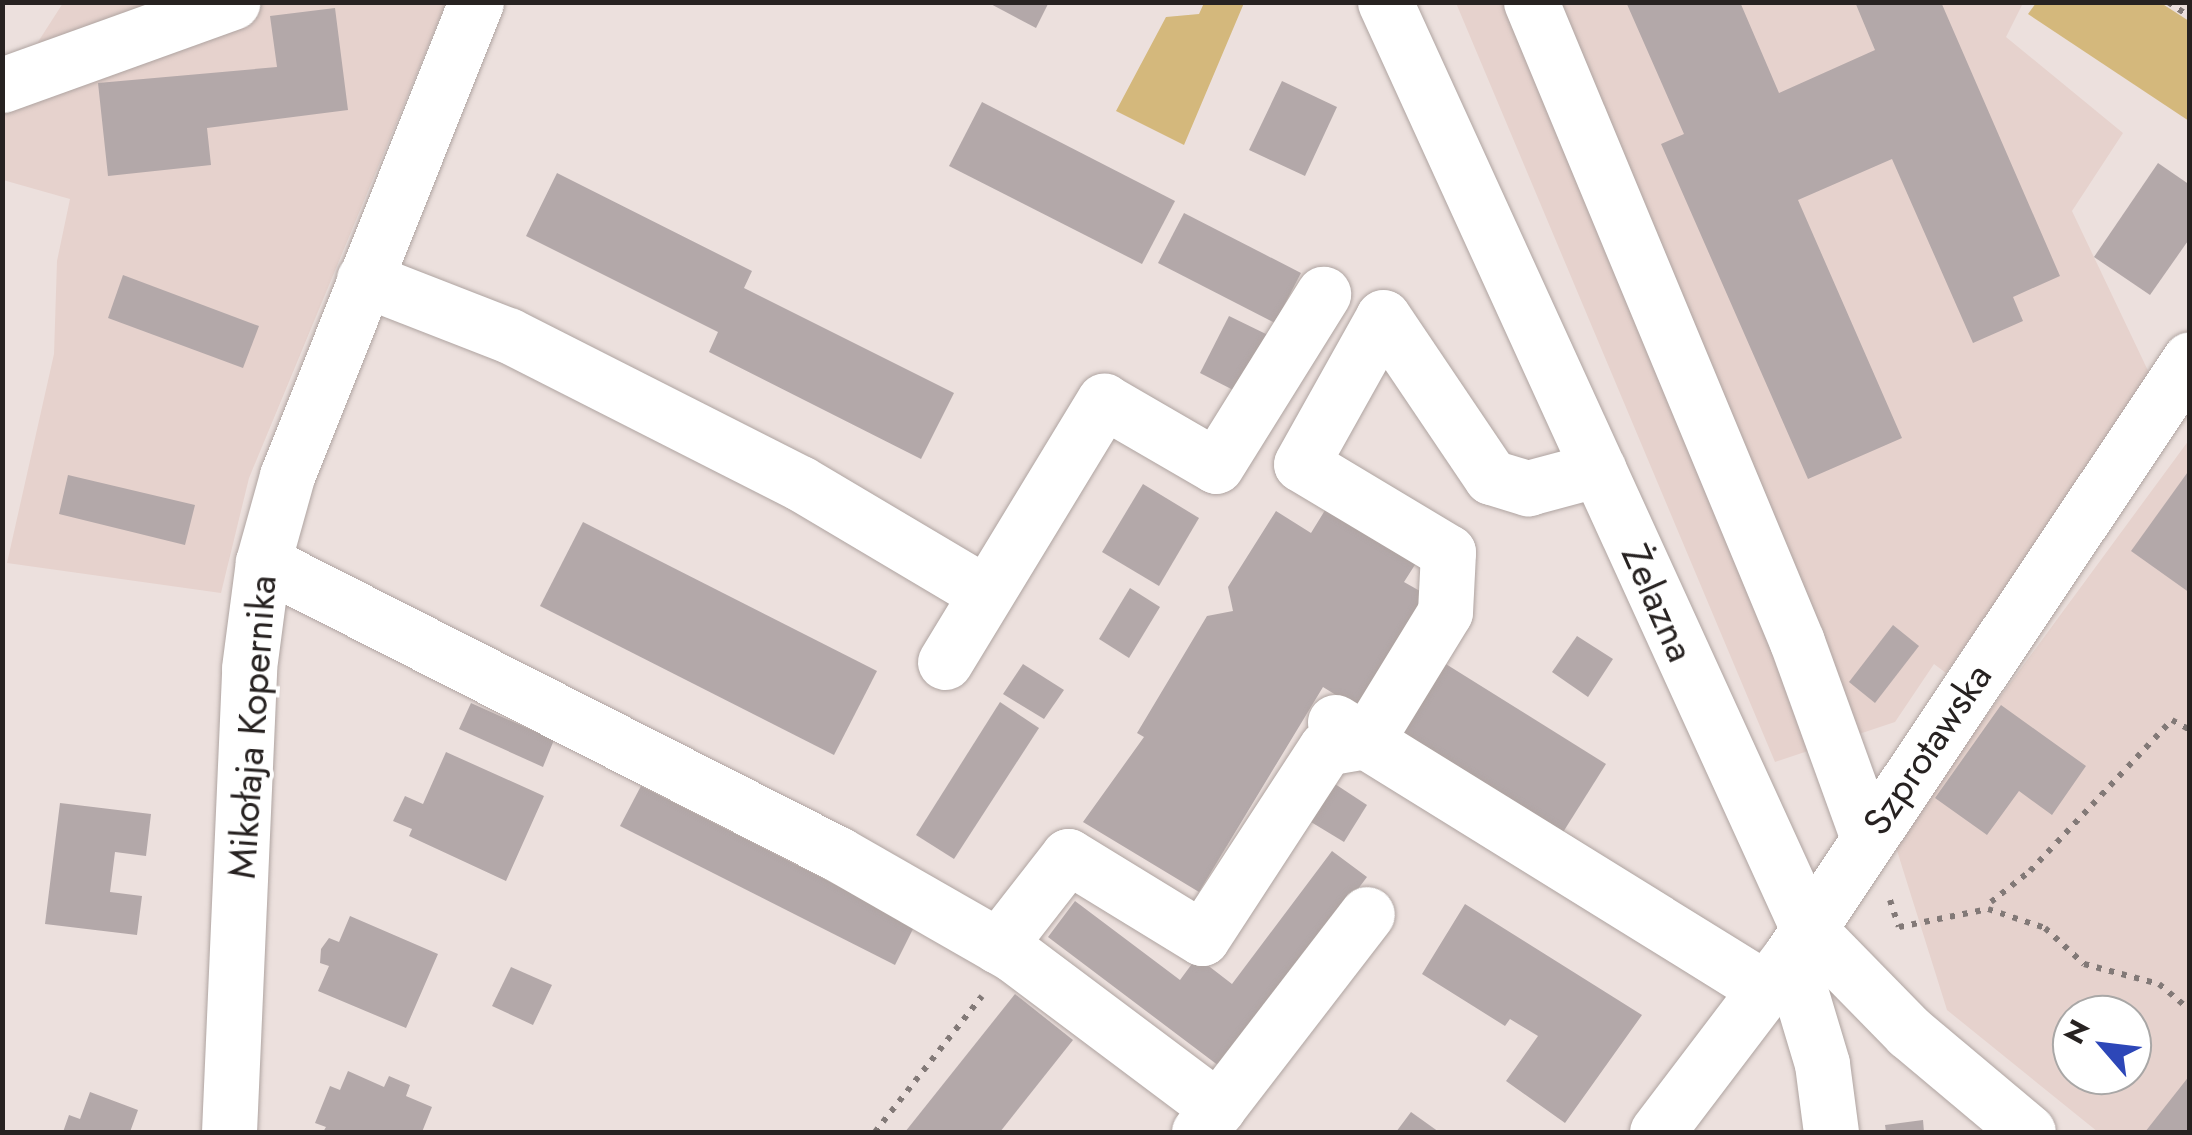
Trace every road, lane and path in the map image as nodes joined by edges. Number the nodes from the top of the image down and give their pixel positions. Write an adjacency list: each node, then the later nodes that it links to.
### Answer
1 (232, 2): 7 (street)
2 (1386, 2): 11 (street, Żelazna)
3 (1531, 2): 17 (street)
4 (2168, 2): 6 (path)
5 (471, 4): 8 (street, Mikołaja Kopernika)
6 (2190, 17)
7 (2, 85)
8 (364, 279): 12 (street, Mikołaja Kopernika); 13 (street)
9 (1323, 294): 13 (street)
10 (2190, 359): 17 (street, Szprotawska)
11 (1598, 469): 15 (street); 21 (street, Żelazna)
12 (262, 562): 20 (street); 24 (street, Mikołaja Kopernika)
13 (985, 593): 14 (street)
14 (945, 662)
15 (1347, 730): 20 (street); 21 (street)
16 (2190, 730): 18 (path)
17 (1868, 838): 21 (street, Szprotawska); 22 (path)
18 (1991, 902)
19 (1367, 914): 23 (street)
20 (1006, 950): 23 (street); 25 (path)
21 (1788, 958): 26 (street, Szprotawska); 27 (street); 28 (street, Żelazna)
22 (2190, 1010)
23 (1208, 1120)
24 (229, 1132)
25 (875, 1132)
26 (1657, 1132)
27 (1831, 1132)
28 (2028, 1132)

